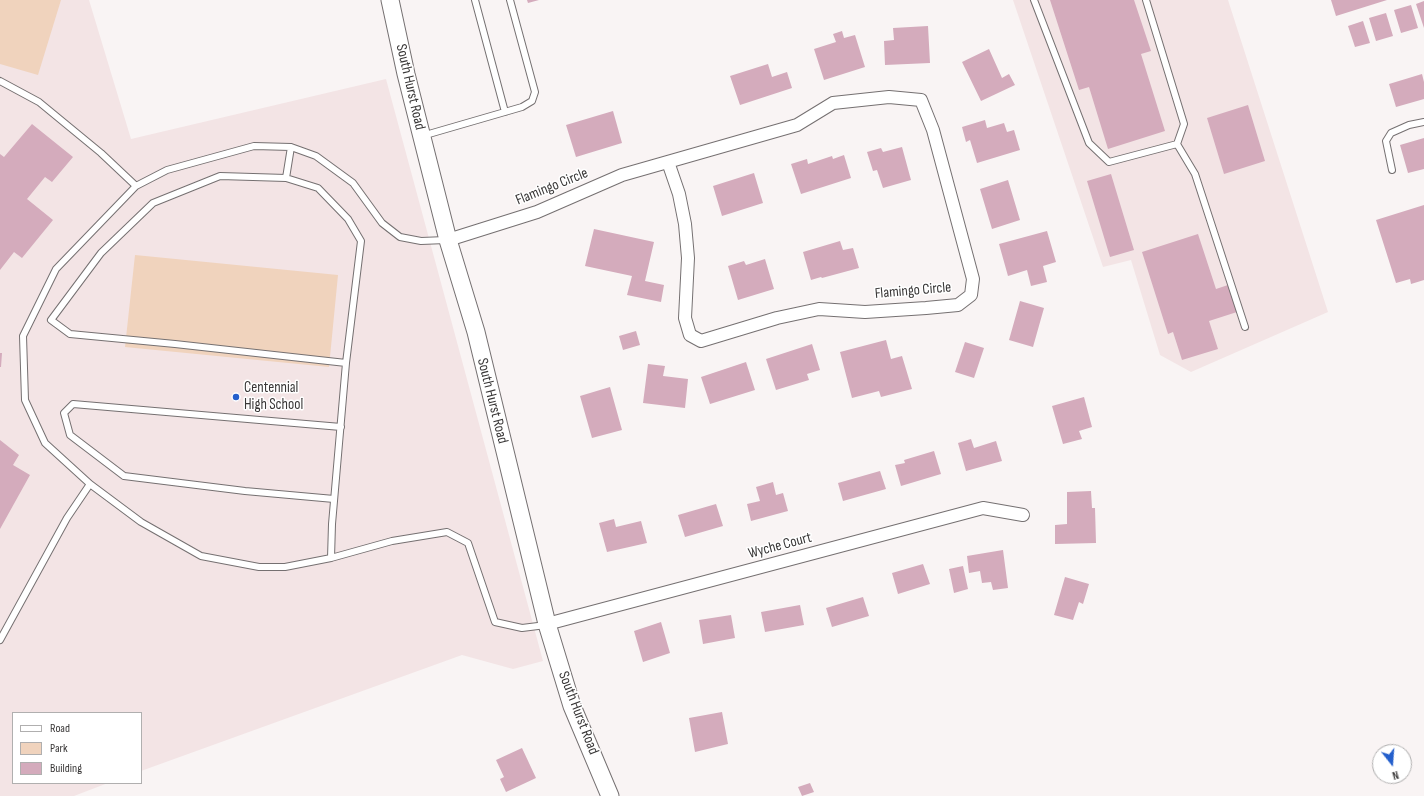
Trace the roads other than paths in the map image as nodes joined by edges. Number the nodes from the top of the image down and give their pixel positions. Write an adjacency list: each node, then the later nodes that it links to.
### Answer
1 (390, 0): 9 (street, South Hurst Road)
2 (475, 0): 7 (lane)
3 (510, 0): 7 (lane)
4 (1034, 0): 10 (lane)
5 (1146, 0): 10 (lane)
6 (0, 81): 15 (lane)
7 (505, 112): 9 (lane)
8 (1424, 122): 13 (lane)
9 (422, 136): 16 (street, South Hurst Road)
10 (1177, 144): 17 (lane)
11 (291, 147): 14 (lane); 15 (lane); 16 (lane)
12 (668, 162): 12 (street, Flamingo Circle); 16 (street, Flamingo Circle)
13 (1392, 170)
14 (286, 178): 18 (lane); 18 (lane)
15 (136, 186): 20 (lane)
16 (448, 240): 24 (street, South Hurst Road)
17 (1245, 327)
18 (346, 363): 19 (lane)
19 (341, 427): 21 (lane); 21 (lane)
20 (90, 484): 23 (lane); 25 (lane)
21 (334, 499): 23 (lane)
22 (1022, 515): 24 (street, Wyche Court)
23 (331, 558): 24 (lane)
24 (547, 624): 26 (street, South Hurst Road)
25 (0, 640)
26 (610, 796)

